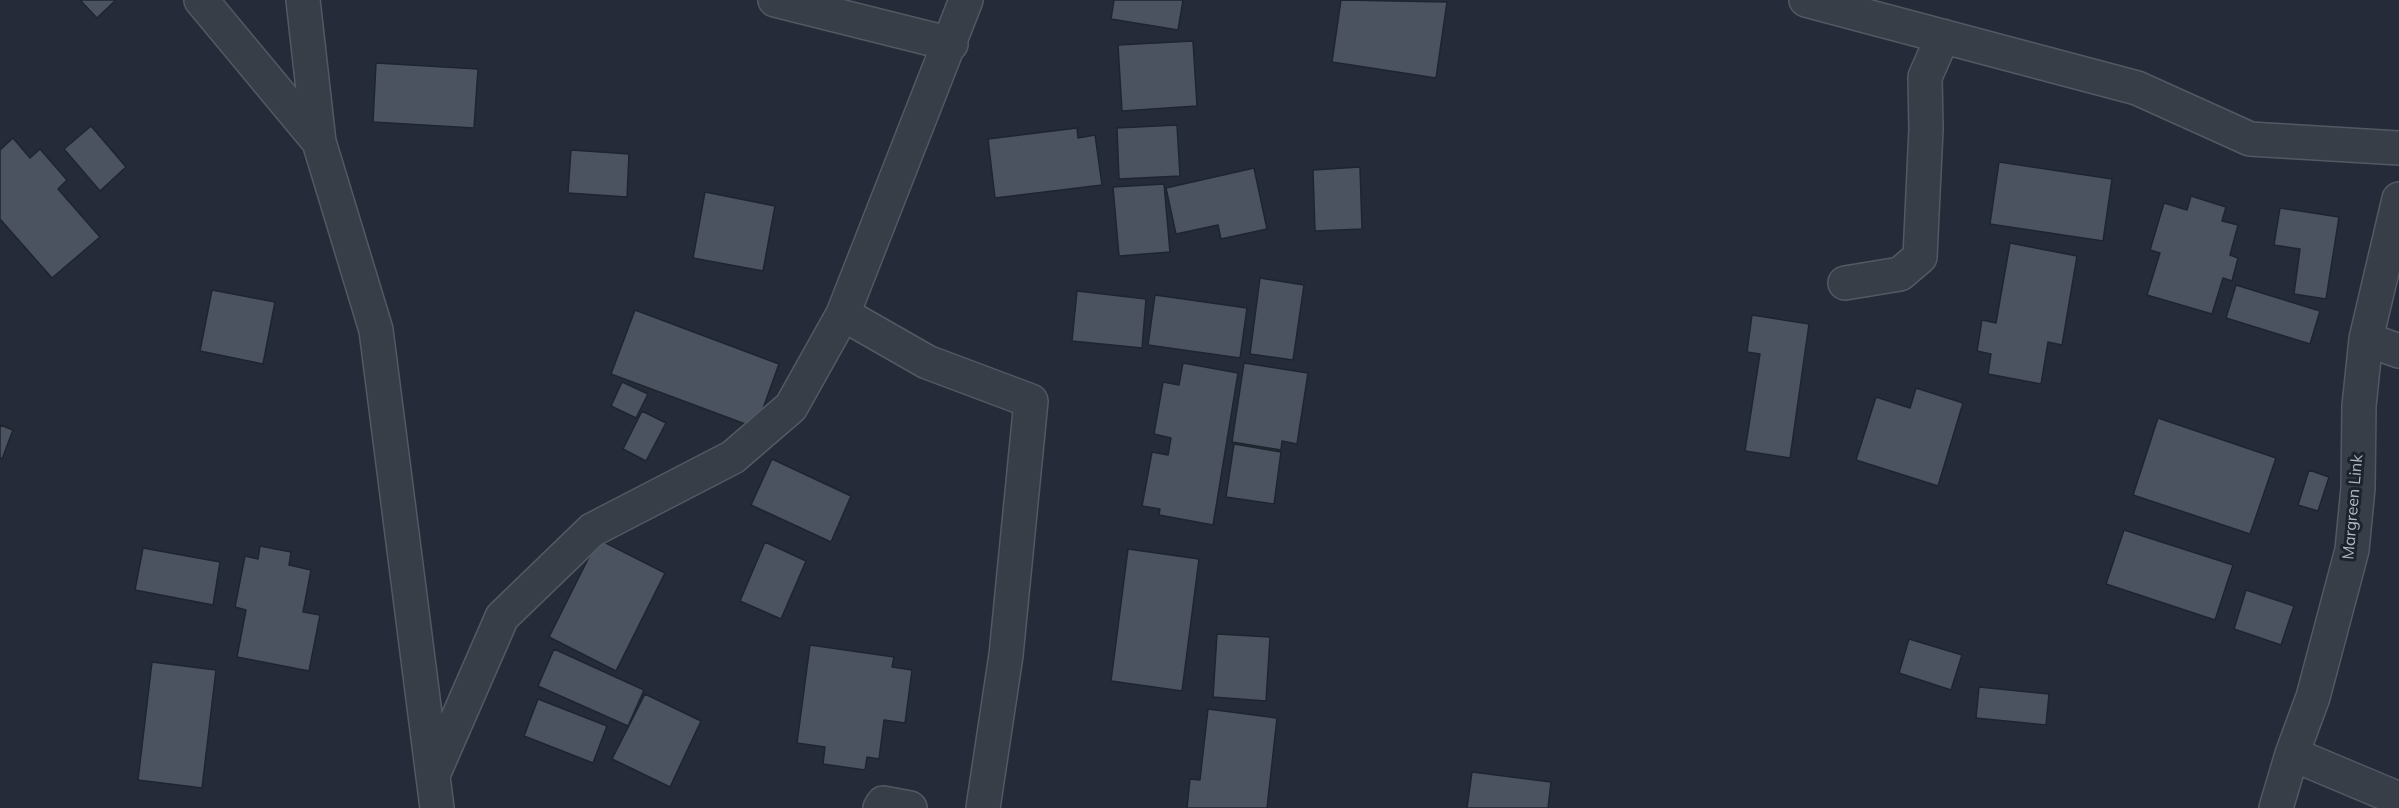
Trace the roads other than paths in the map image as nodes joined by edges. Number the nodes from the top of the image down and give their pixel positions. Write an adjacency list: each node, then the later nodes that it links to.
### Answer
1 (201, 0): 8 (street)
2 (303, 0): 8 (street)
3 (775, 0): 7 (street)
4 (966, 0): 7 (street)
5 (1806, 0): 6 (street)
6 (1942, 36): 9 (street); 11 (street)
7 (951, 44): 12 (street)
8 (319, 142): 16 (street)
9 (2399, 148)
10 (2399, 199): 13 (street, Margreen Link)
11 (1845, 283)
12 (843, 314): 16 (street); 21 (street)
13 (2366, 339): 14 (street); 15 (street, Margreen Link)
14 (2399, 351)
15 (2292, 754): 17 (street); 22 (street, Margreen Link)
16 (433, 775): 18 (street)
17 (2399, 799)
18 (437, 808)
19 (880, 808): 20 (street)
20 (910, 808)
21 (983, 808)
22 (2276, 808)

